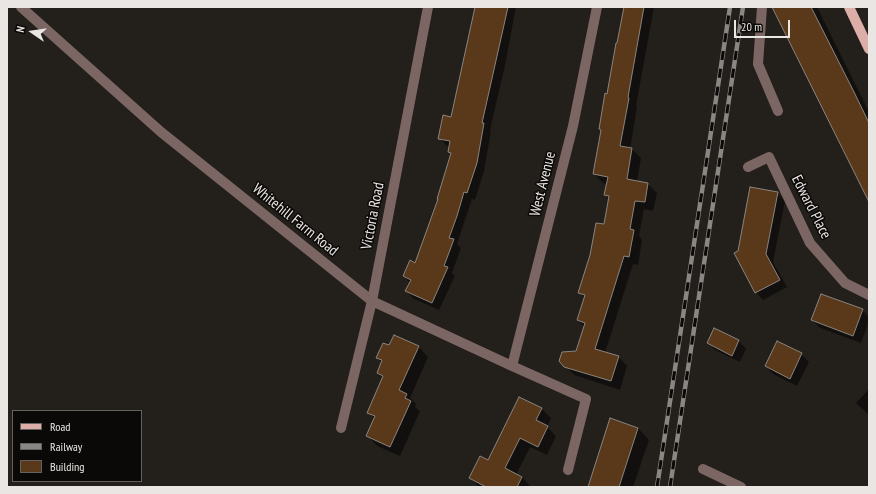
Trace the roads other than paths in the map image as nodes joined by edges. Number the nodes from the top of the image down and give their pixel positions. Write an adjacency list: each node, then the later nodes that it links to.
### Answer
1 (21, 7): 10 (street, Whitehill Farm Road)
2 (428, 7): 10 (street, Victoria Road)
3 (596, 7): 11 (street, West Avenue)
4 (762, 7): 7 (street)
5 (849, 7): 6 (main road)
6 (869, 49)
7 (778, 111)
8 (748, 167): 9 (street, Edward Place)
9 (869, 295)
10 (372, 301): 11 (street, Whitehill Farm Road); 12 (street, Victoria Road)
11 (512, 366): 14 (street, Whitehill Farm Road)
12 (341, 428)
13 (703, 469): 15 (street)
14 (568, 470)
15 (741, 487)

